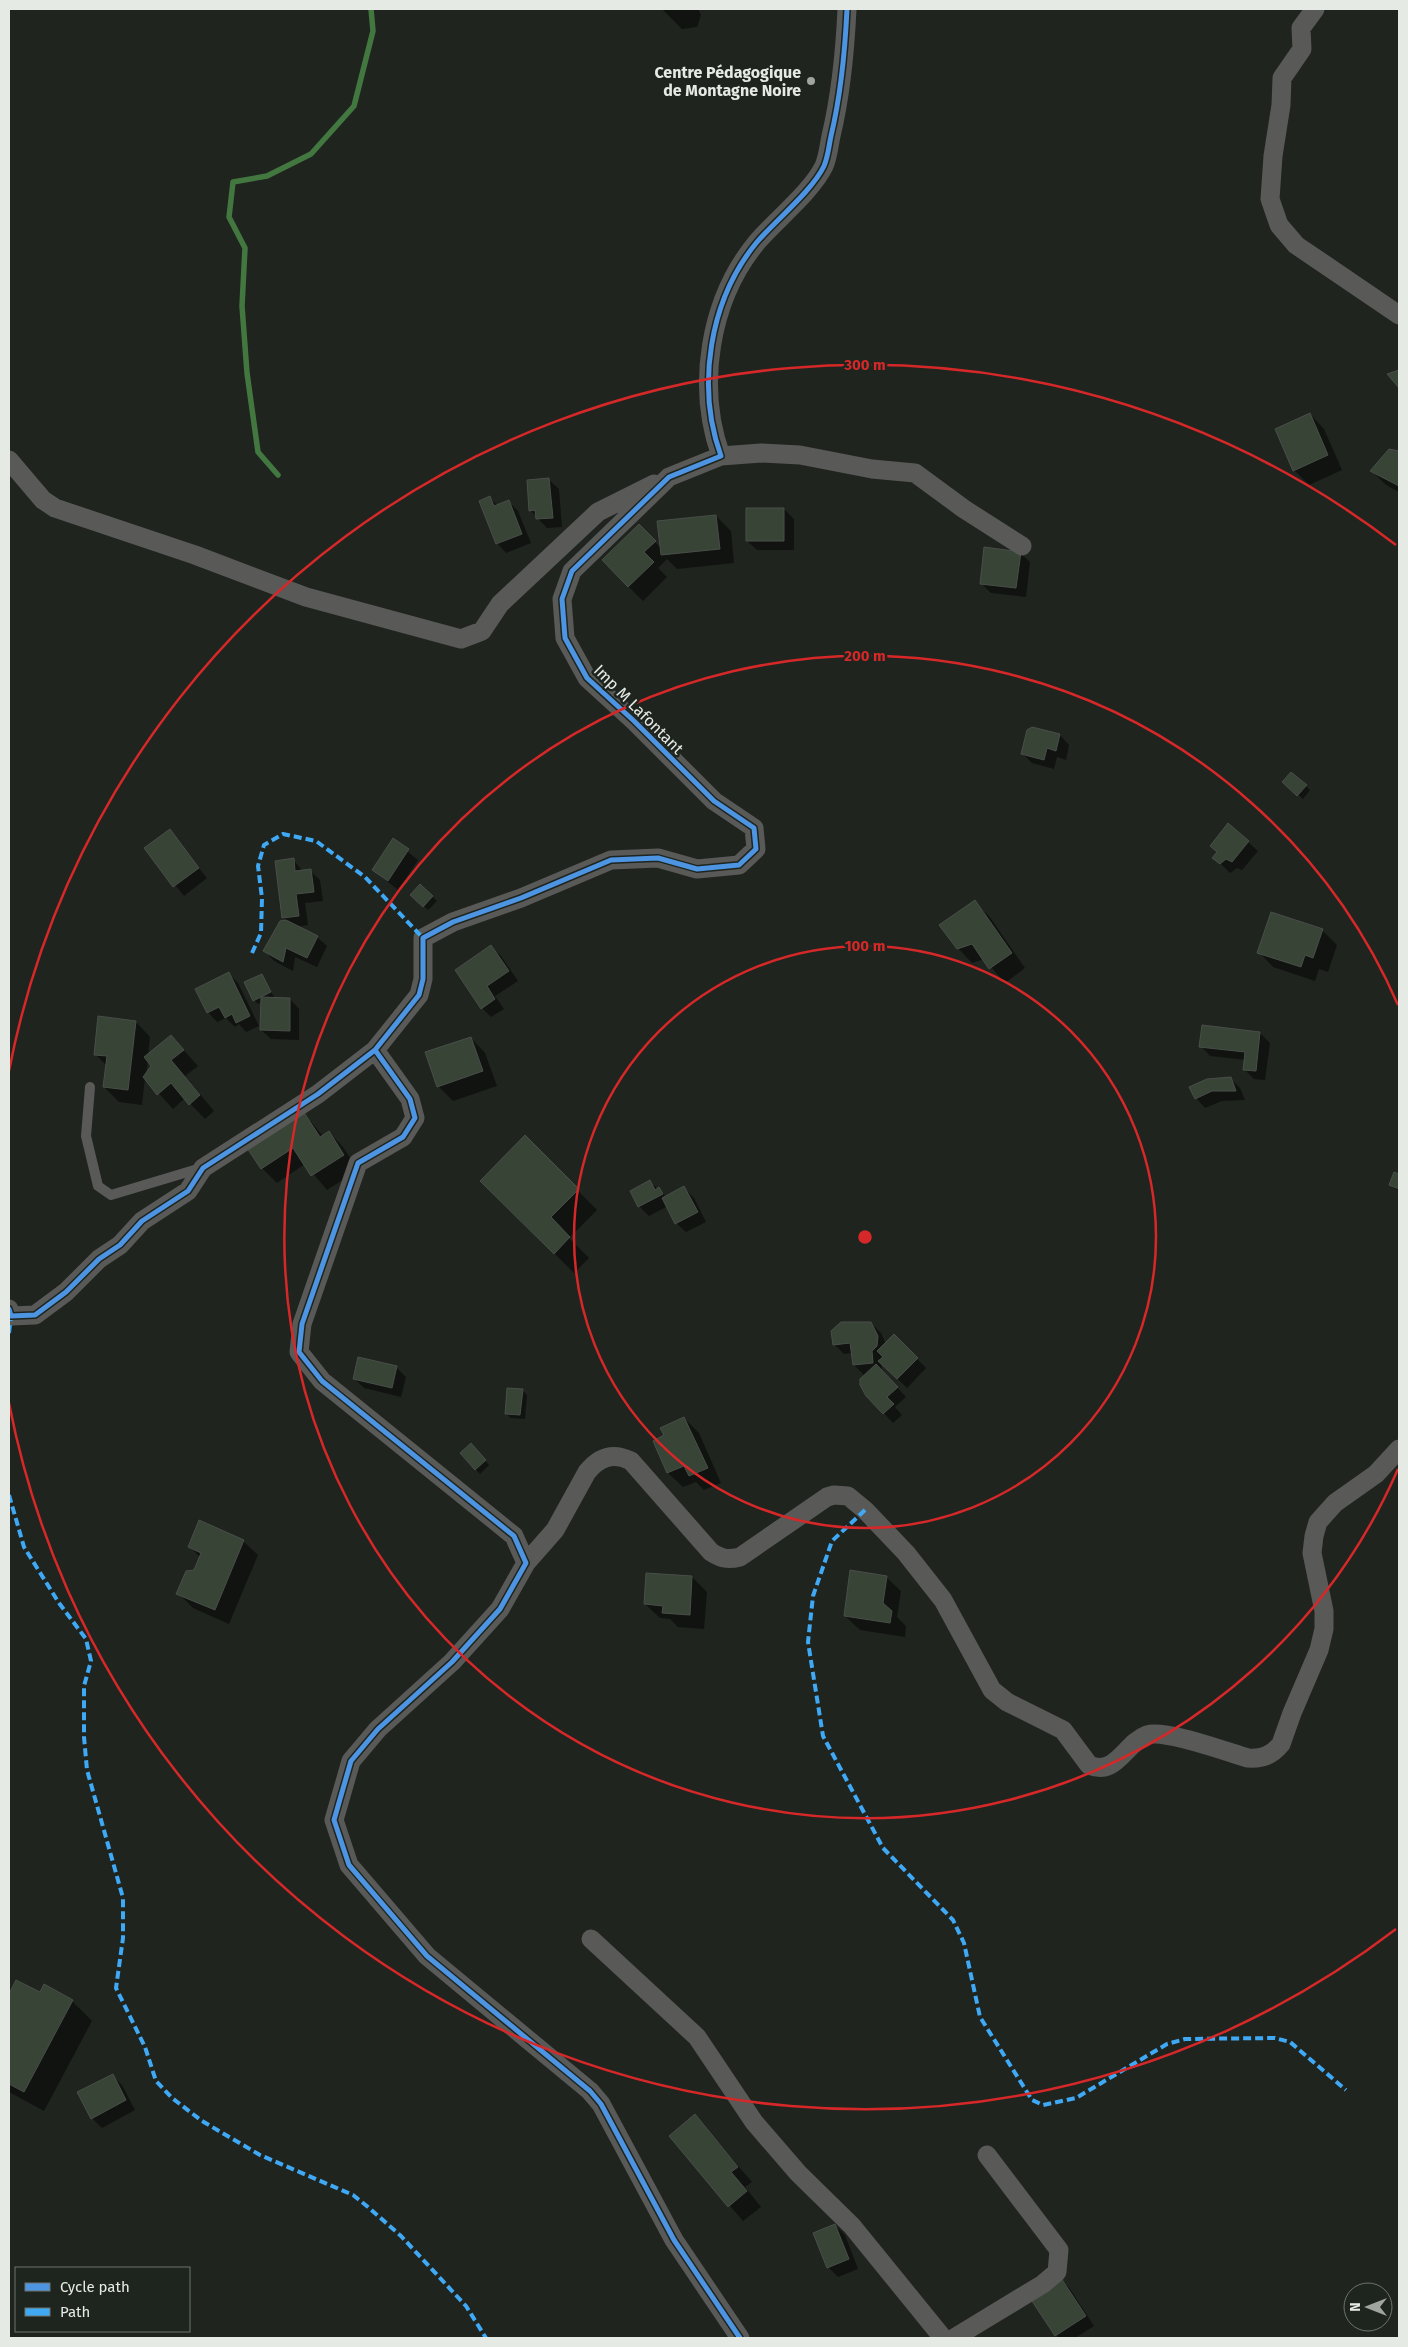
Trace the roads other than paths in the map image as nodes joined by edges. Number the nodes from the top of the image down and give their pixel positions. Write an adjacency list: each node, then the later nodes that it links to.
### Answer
1 (847, 9): 4 (street)
2 (1315, 9): 3 (street)
3 (1399, 316)
4 (721, 456): 6 (street, Imp M Lafontant); 7 (street, Imp M Lafontant)
5 (9, 460): 6 (street)
6 (669, 477): 8 (street, Imp M Lafontant)
7 (1022, 546)
8 (375, 1050): 10 (street); 13 (street)
9 (90, 1087): 10 (lane)
10 (203, 1168): 11 (street)
11 (9, 1309)
12 (1399, 1449): 13 (street)
13 (526, 1563): 16 (street)
14 (591, 1939): 17 (street)
15 (987, 2155): 18 (street)
16 (740, 2338)
17 (943, 2338)
18 (954, 2338)

